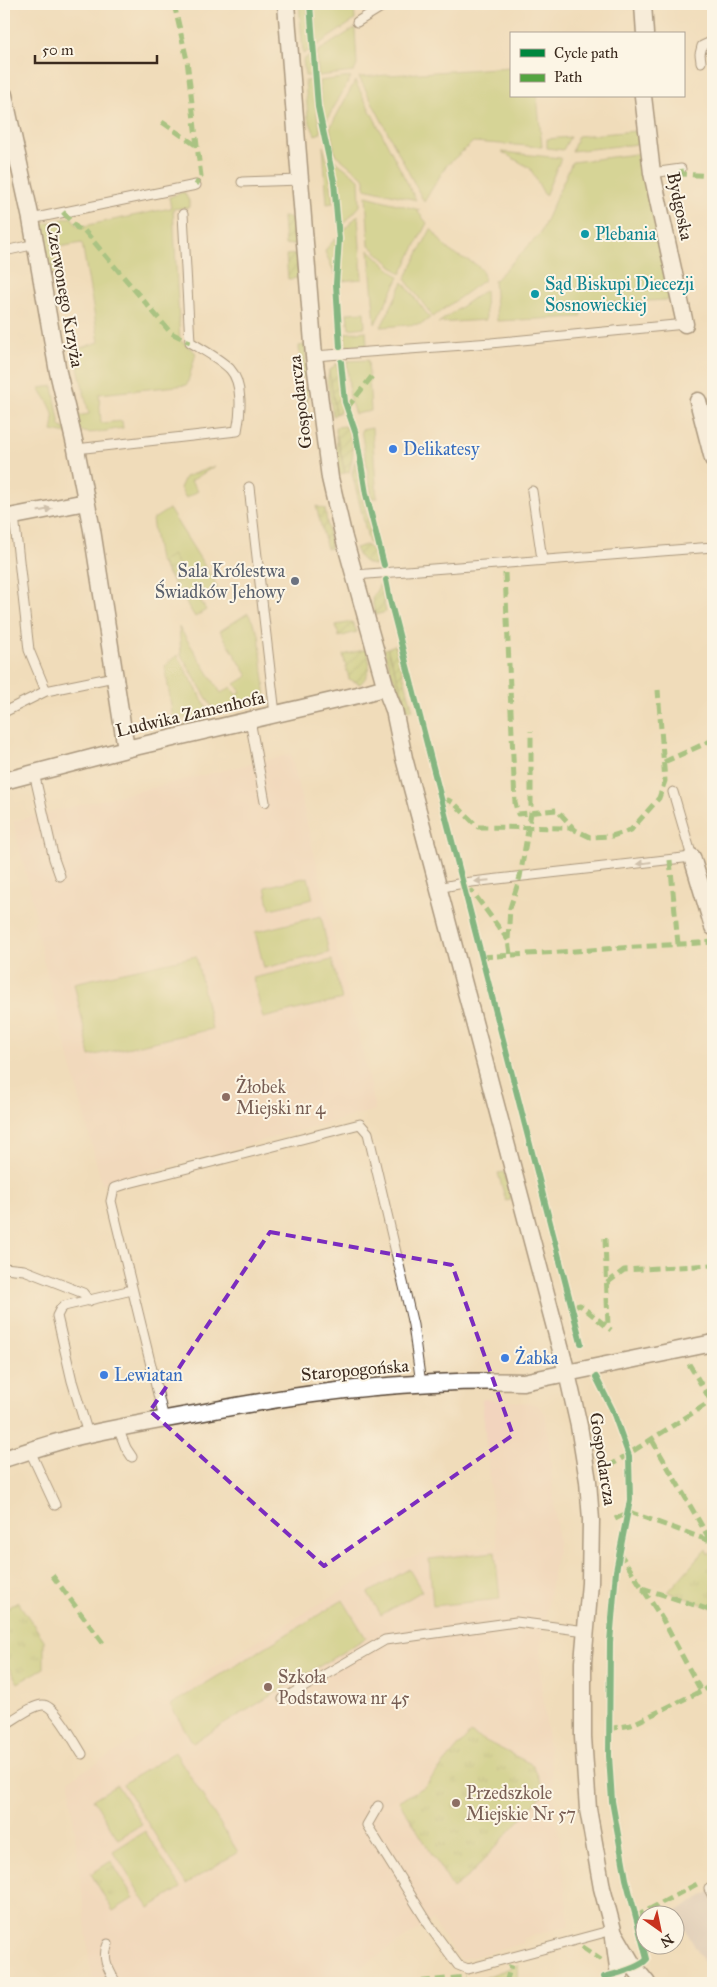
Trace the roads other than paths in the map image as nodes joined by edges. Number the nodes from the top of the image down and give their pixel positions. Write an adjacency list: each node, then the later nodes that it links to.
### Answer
1 (286, 4): 13 (street, Gospodarcza)
2 (386, 4): 4 (lane)
3 (643, 4): 5 (street)
4 (357, 22)
5 (645, 32)
6 (713, 41): 7 (lane)
7 (701, 62)
8 (4, 95): 10 (street, Czerwonego Krzyża)
9 (643, 98): 12 (street, Bydgoska)
10 (7, 123): 17 (street, Czerwonego Krzyża)
11 (681, 169): 12 (lane)
12 (652, 173): 20 (street, Bydgoska)
13 (301, 180): 14 (lane); 21 (street, Gospodarcza)
14 (242, 182)
15 (196, 185): 17 (lane)
16 (183, 214): 23 (lane)
17 (31, 219): 18 (street, Czerwonego Krzyża)
18 (36, 244): 19 (lane); 23 (street, Czerwonego Krzyża)
19 (4, 248)
20 (685, 324): 21 (lane)
21 (314, 356): 31 (street, Gospodarcza)
22 (698, 401): 24 (street)
23 (76, 449): 27 (street, Czerwonego Krzyża)
24 (713, 459)
25 (249, 488): 36 (lane)
26 (532, 491): 30 (lane)
27 (86, 502): 28 (street, one-way to 27); 32 (street, Czerwonego Krzyża)
28 (9, 517): 34 (lane)
29 (713, 547): 30 (lane)
30 (542, 559): 31 (lane)
31 (355, 575): 33 (street, Gospodarcza)
32 (114, 677): 34 (lane); 38 (street, Czerwonego Krzyża)
33 (386, 687): 36 (street, Ludwika Zamenhofa); 45 (street, Gospodarcza)
34 (46, 691): 35 (lane)
35 (4, 712)
36 (275, 714): 37 (street, Ludwika Zamenhofa)
37 (250, 720): 38 (street, Ludwika Zamenhofa); 42 (lane)
38 (126, 749): 39 (street, Ludwika Zamenhofa)
39 (34, 773): 40 (street, Ludwika Zamenhofa); 44 (lane)
40 (4, 781)
41 (673, 792): 43 (lane)
42 (265, 802)
43 (692, 857): 45 (lane, one-way to 45); 46 (street)
44 (60, 876)
45 (438, 888): 51 (street, Gospodarcza)
46 (713, 927)
47 (4, 1268): 49 (lane)
48 (132, 1290): 49 (lane); 52 (lane); 53 (lane)
49 (89, 1300): 55 (lane)
50 (713, 1343): 51 (street, Staropogońska)
51 (567, 1373): 52 (street, Staropogońska); 60 (street, Gospodarcza)
52 (420, 1384): 53 (street, Staropogońska)
53 (164, 1419): 54 (street, Staropogońska)
54 (118, 1428): 55 (street, Staropogońska); 57 (lane)
55 (88, 1434): 56 (street, Staropogońska)
56 (30, 1451): 58 (street, Staropogońska); 59 (lane)
57 (132, 1457)
58 (4, 1459)
59 (55, 1505)
60 (586, 1631): 61 (lane); 67 (street, Gospodarcza)
61 (283, 1699)
62 (4, 1725): 63 (lane)
63 (82, 1754)
64 (378, 1806): 67 (lane)
65 (713, 1887): 66 (lane)
66 (713, 1896)
67 (613, 1930): 70 (street, Gospodarcza); 71 (street, Gospodarcza)
68 (108, 1944): 69 (lane)
69 (116, 1983)
70 (620, 1983)
71 (647, 1983)

